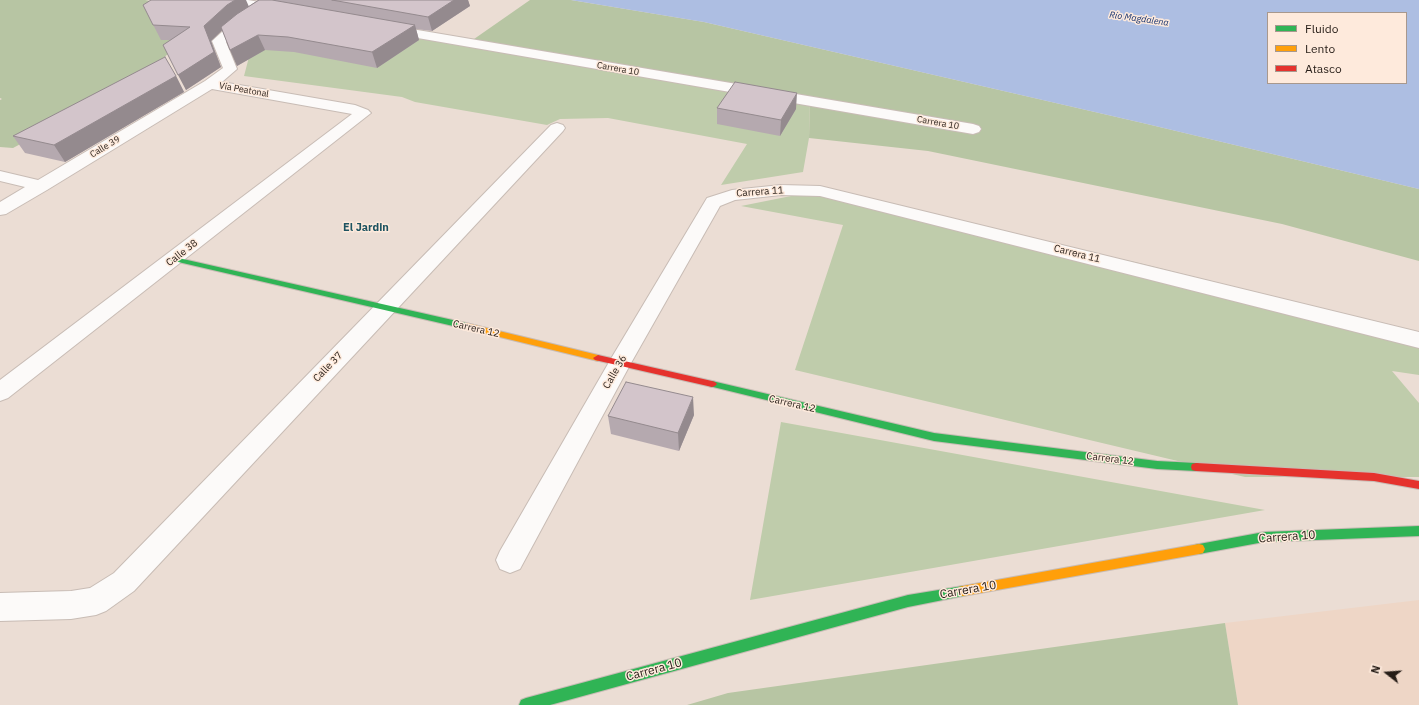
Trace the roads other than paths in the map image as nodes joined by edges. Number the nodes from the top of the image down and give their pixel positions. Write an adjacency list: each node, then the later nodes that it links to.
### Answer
1 (228, 0): 2 (street)
2 (264, 7): 3 (street); 5 (street, Vía Peatonal)
3 (294, 12)
4 (378, 27): 8 (street, Carrera 10)
5 (210, 84): 6 (street, Vía Peatonal); 10 (street, Calle 39)
6 (363, 113): 13 (street, Calle 38)
7 (557, 128): 14 (street, Calle 37)
8 (973, 129)
9 (0, 176): 10 (street)
10 (41, 186): 12 (street, Calle 39)
11 (732, 195): 15 (street, Carrera 11); 16 (street, Calle 36)
12 (0, 210)
13 (174, 259): 14 (street, Carrera 12); 17 (street, Calle 38)
14 (385, 307): 16 (street, Carrera 12); 21 (street, Calle 37)
15 (1419, 340)
16 (620, 363): 18 (street, Carrera 12); 20 (street, Calle 36)
17 (0, 392)
18 (1419, 485)
19 (1419, 531): 22 (street, Carrera 10)
20 (510, 560)
21 (0, 607)
22 (526, 705)

